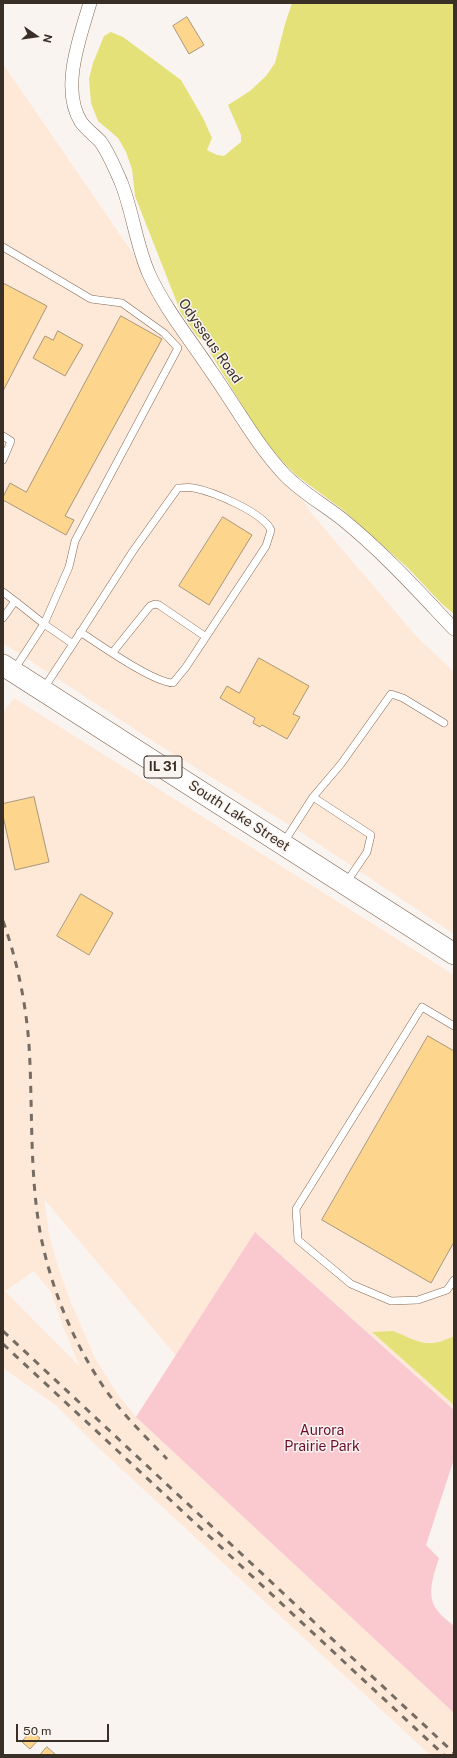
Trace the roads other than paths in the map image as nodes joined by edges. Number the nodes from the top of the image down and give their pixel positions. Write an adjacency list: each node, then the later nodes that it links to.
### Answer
1 (90, 3): 9 (street, Odysseus Road)
2 (3, 247): 8 (lane)
3 (3, 436): 4 (lane)
4 (3, 460)
5 (3, 592): 6 (lane)
6 (16, 601): 7 (lane); 8 (lane)
7 (3, 618)
8 (44, 624): 12 (lane); 14 (lane)
9 (454, 629)
10 (80, 632): 11 (lane); 12 (lane); 13 (lane)
11 (206, 637): 13 (lane); 13 (lane)
12 (73, 644): 15 (lane)
13 (112, 652)
14 (8, 668): 15 (main road, South Lake Street / IL 31)
15 (43, 690): 18 (main road, South Lake Street / IL 31)
16 (444, 723): 17 (lane)
17 (313, 797): 18 (lane); 19 (lane)
18 (283, 844): 19 (main road, South Lake Street / IL 31)
19 (346, 884): 20 (main road, South Lake Street / IL 31)
20 (454, 954)
21 (453, 1022): 22 (lane)
22 (454, 1280)

